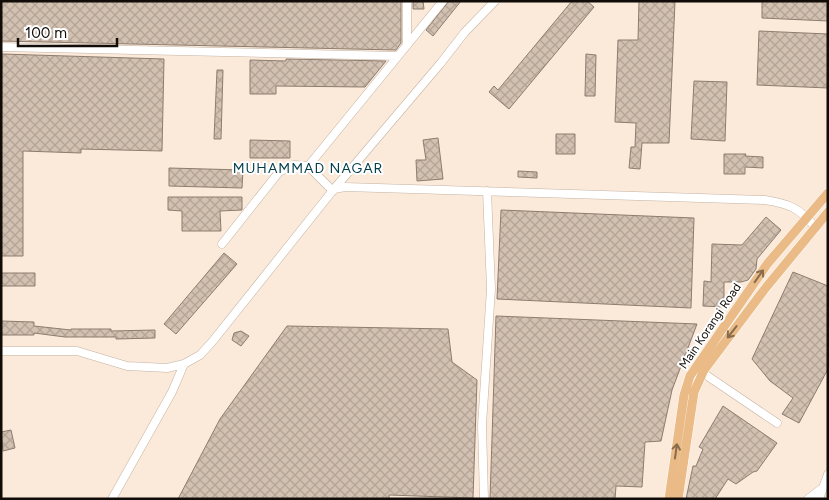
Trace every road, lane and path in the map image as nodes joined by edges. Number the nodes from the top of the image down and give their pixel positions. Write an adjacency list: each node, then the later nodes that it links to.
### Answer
1 (407, 1): 4 (street)
2 (443, 1): 4 (street)
3 (495, 1): 8 (street)
4 (407, 45): 6 (street)
5 (1, 47): 6 (street)
6 (398, 56): 7 (street)
7 (310, 166): 8 (street); 14 (street)
8 (333, 190): 9 (street); 16 (street)
9 (486, 191): 12 (street); 22 (street)
10 (828, 193): 12 (main road, Main Korangi Road)
11 (828, 212): 13 (main road, Main Korangi Road)
12 (806, 217): 13 (street); 23 (main road, Main Korangi Road, one-way to 12)
13 (815, 228): 17 (main road, Main Korangi Road, one-way to 17)
14 (222, 244)
15 (1, 351): 16 (street)
16 (184, 364): 21 (street)
17 (703, 373): 18 (street); 24 (main road, Main Korangi Road)
18 (777, 423)
19 (828, 474): 20 (street)
20 (821, 489): 25 (street); 26 (street)
21 (112, 499)
22 (484, 499)
23 (669, 499)
24 (678, 499)
25 (808, 499)
26 (819, 499)

